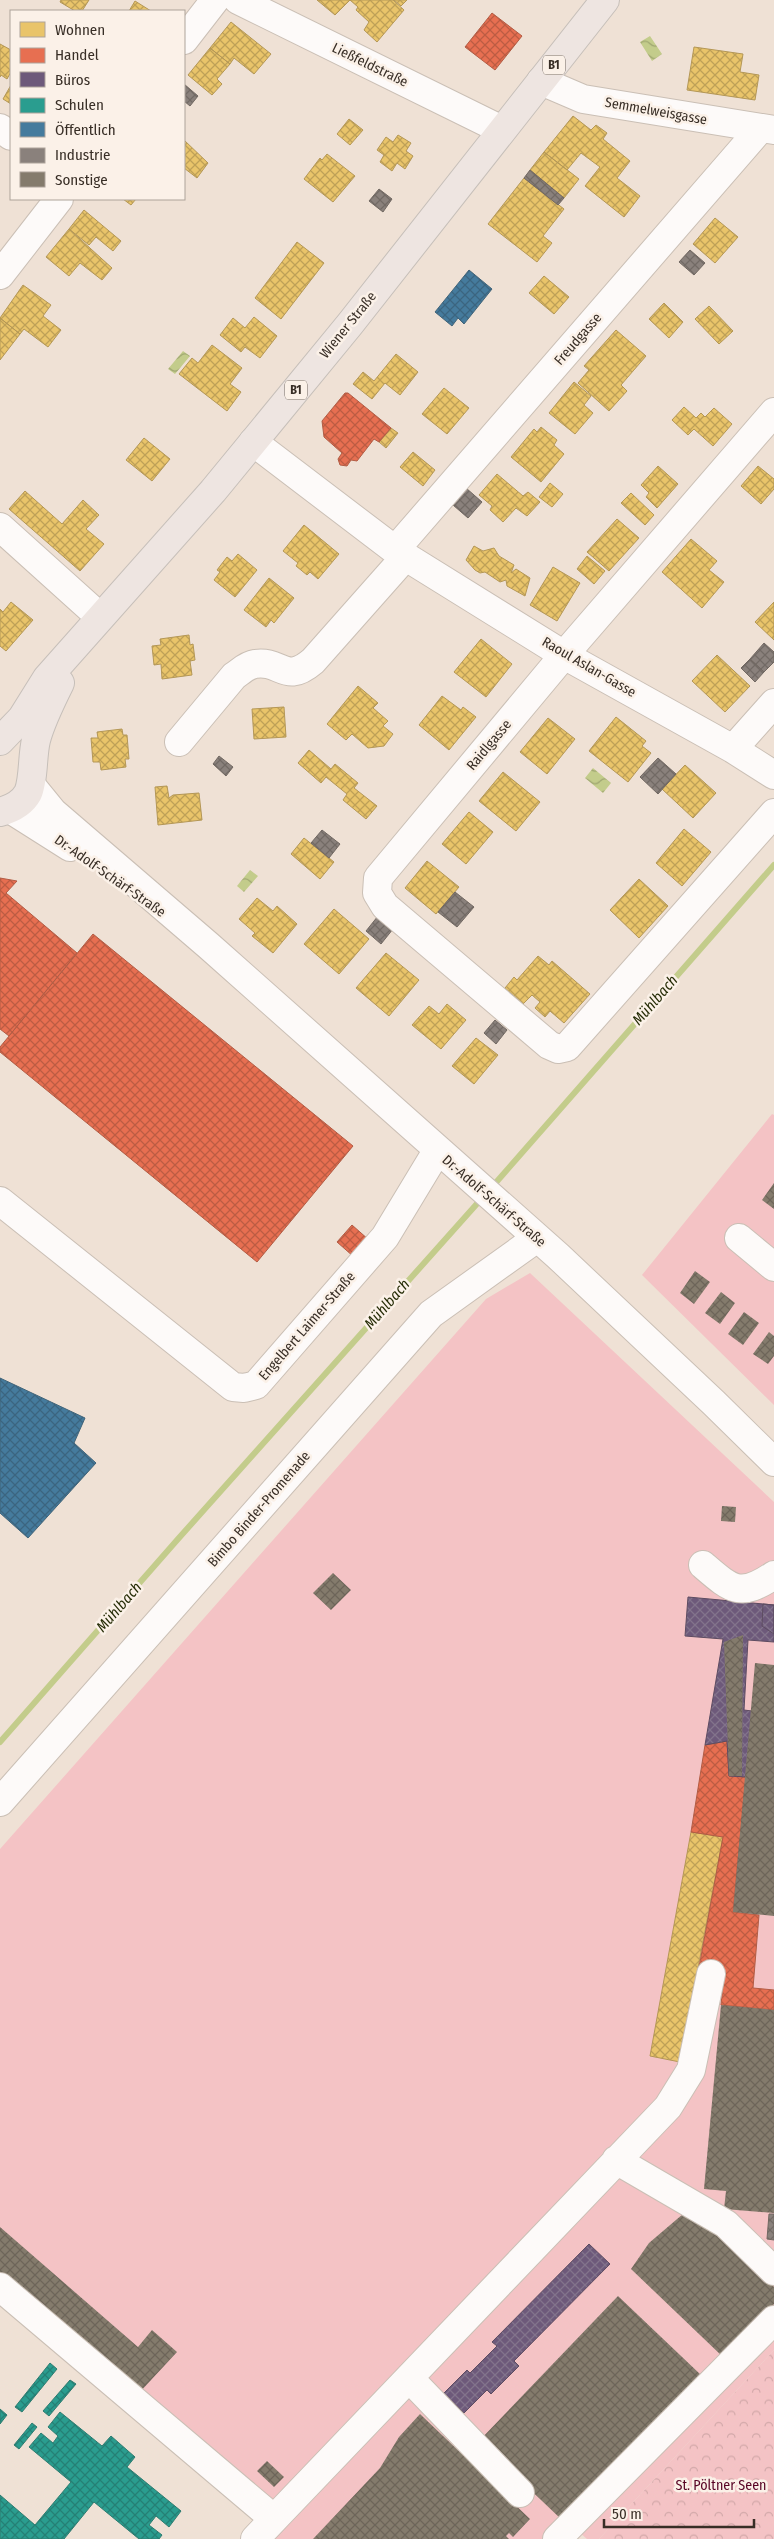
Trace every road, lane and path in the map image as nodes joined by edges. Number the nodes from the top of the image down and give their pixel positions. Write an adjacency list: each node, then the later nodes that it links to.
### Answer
1 (215, 0): 4 (street)
2 (605, 0): 5 (main road, Wiener Straße / B1)
3 (257, 4): 6 (street, Ließfeldstraße)
4 (185, 39)
5 (541, 81): 6 (main road, Wiener Straße / B1); 7 (street, Semmelweisgasse)
6 (502, 130): 11 (main road, Wiener Straße / B1)
7 (767, 130): 13 (street, Freudgasse)
8 (58, 200): 9 (street)
9 (0, 275)
10 (774, 412): 16 (street, Raidlgasse)
11 (253, 442): 13 (street, Raoul Aslan-Gasse); 14 (main road, Wiener Straße / B1)
12 (0, 527): 14 (street)
13 (401, 553): 16 (street, Raoul Aslan-Gasse); 19 (street)
14 (100, 617): 15 (main road, Wiener Straße / B1)
15 (81, 642): 18 (main road, B1); 22 (main road, B1)
16 (564, 655): 20 (street, Raoul Aslan-Gasse); 24 (street, Raidlgasse)
17 (774, 703): 20 (street)
18 (0, 742): 22 (main road, B1)
19 (179, 742)
20 (733, 749): 21 (street, Raoul Aslan-Gasse)
21 (774, 775)
22 (31, 777): 23 (main road, B1); 25 (street, Dr.-Adolf-Schärf-Straße)
23 (5, 811): 25 (street, Dr.-Adolf-Schärf-Straße)
24 (774, 813)
25 (209, 946): 26 (street, Dr.-Adolf-Schärf-Straße)
26 (437, 1151): 27 (street, Engelbert Laimer-Straße); 28 (street, Dr.-Adolf-Schärf-Straße)
27 (0, 1201)
28 (537, 1238): 31 (street, Dr.-Adolf-Schärf-Straße); 34 (street, Bimbo Binder-Promenade)
29 (739, 1238): 30 (street)
30 (774, 1267)
31 (774, 1462)
32 (703, 1565): 33 (street)
33 (774, 1575)
34 (0, 1802)
35 (712, 1974): 36 (street)
36 (616, 2160): 37 (street); 40 (street)
37 (774, 2271)
38 (0, 2287): 42 (street)
39 (774, 2320): 44 (street)
40 (409, 2378): 41 (street); 42 (street)
41 (520, 2493)
42 (274, 2519): 43 (street)
43 (255, 2539)
44 (556, 2539)

